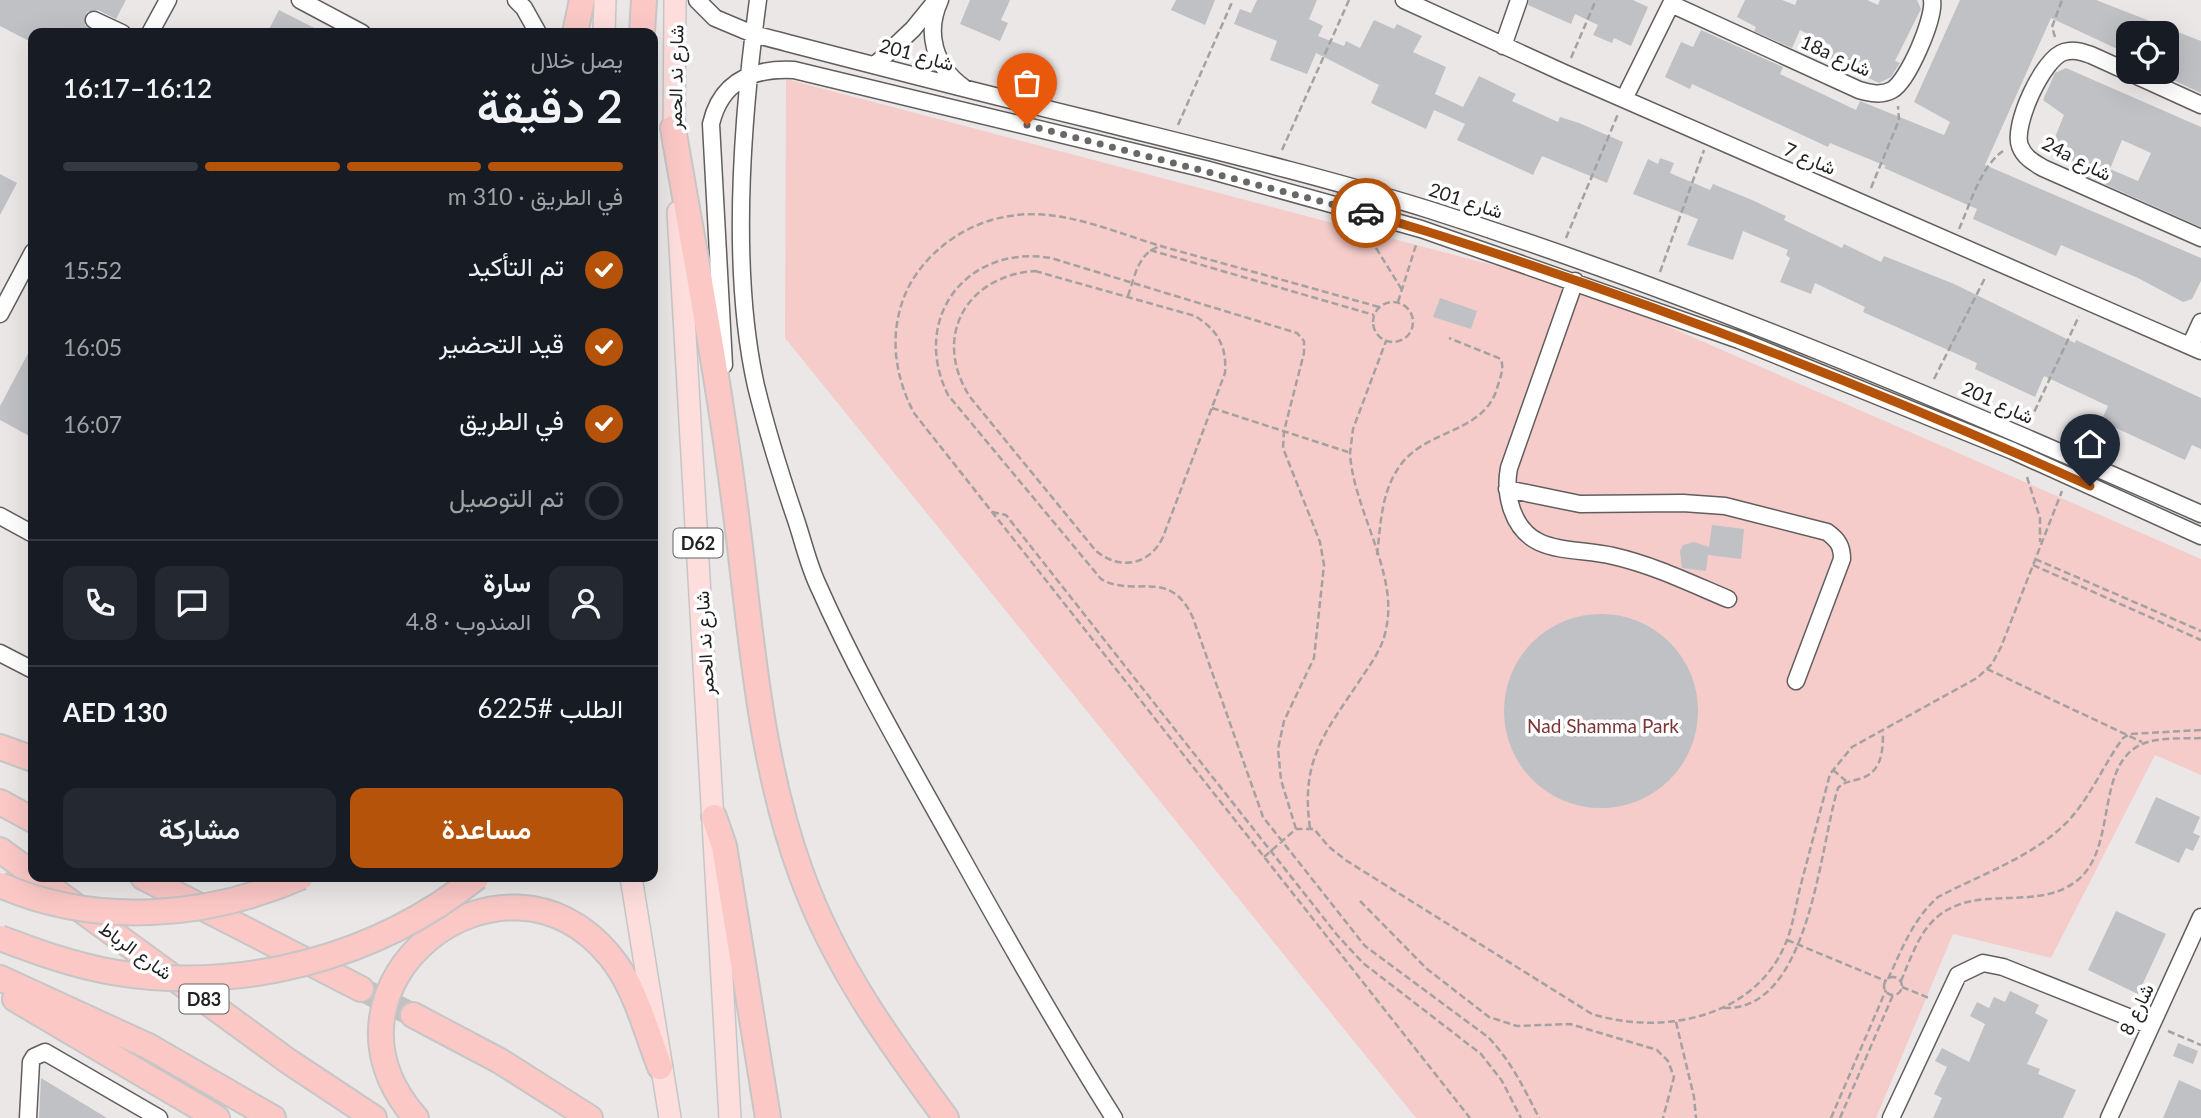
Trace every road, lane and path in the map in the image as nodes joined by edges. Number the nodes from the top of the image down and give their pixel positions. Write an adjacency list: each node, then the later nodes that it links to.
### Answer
1 (168, 0): 21 (street)
2 (300, 0): 22 (street)
3 (516, 0): 23 (street)
4 (582, 0): 24 (highway)
5 (605, 0): 25 (main road)
6 (644, 0): 26 (highway)
7 (675, 0): 37 (main road, شارع ند الحمر / D62)
8 (696, 0): 27 (street, شارع 201)
9 (758, 0): 27 (street)
10 (938, 0): 30 (street); 33 (street)
11 (1233, 0): 39 (path)
12 (1349, 0): 41 (path)
13 (1404, 0): 28 (street, شارع 7)
14 (1519, 0): 28 (street)
15 (1597, 0): 32 (path)
16 (1932, 0): 34 (street, 18a شارع)
17 (2062, 0): 29 (path)
18 (1672, 2): 34 (street, 18a شارع); 35 (street, 18a شارع)
19 (94, 20): 20 (street)
20 (111, 28)
21 (153, 28)
22 (353, 28)
23 (535, 28)
24 (576, 28)
25 (604, 28)
26 (642, 28)
27 (753, 34): 30 (street, شارع 201); 31 (street)
28 (1503, 46): 32 (street, شارع 7)
29 (2064, 52): 36 (street); 40 (street, 24a شارع)
30 (875, 65): 33 (street, شارع 201)
31 (751, 73): 43 (street, شارع 201); 72 (street); 147 (street)
32 (1564, 73): 35 (street, شارع 7)
33 (965, 89): 39 (street, شارع 201)
34 (1891, 90): 42 (path)
35 (1624, 99): 38 (street, شارع 7); 49 (path)
36 (2201, 105)
37 (673, 128): 72 (highway); 102 (main road, شارع ند الحمر / D62)
38 (1709, 137): 42 (street, شارع 7); 54 (path)
39 (1172, 140): 41 (street, شارع 201)
40 (2019, 145): 44 (street, 24a شارع); 45 (path)
41 (1275, 166): 49 (street, شارع 201)
42 (1864, 204): 45 (street, شارع 7)
43 (1344, 206): 52 (street, شارع 201); 55 (path)
44 (2201, 238)
45 (1952, 243): 50 (street, شارع 7)
46 (1162, 246): 48 (path); 59 (path); 75 (path)
47 (1415, 249): 55 (path)
48 (1150, 250): 53 (path); 61 (path)
49 (1560, 254): 54 (street, شارع 201)
50 (1993, 260): 57 (street, شارع 7); 66 (path)
51 (28, 261): 60 (street)
52 (1575, 281): 70 (street, شارع 201); 73 (street)
53 (1133, 283): 56 (path); 68 (path); 105 (path)
54 (1654, 288): 66 (street, شارع 201)
55 (1402, 290): 58 (path)
56 (1128, 296): 67 (path); 67 (path)
57 (2087, 300): 65 (street, شارع 7); 69 (path)
58 (1398, 302): 59 (path); 64 (path)
59 (1379, 307): 61 (path)
60 (0, 314)
61 (1374, 315): 64 (path)
62 (2201, 322): 65 (street)
63 (1449, 338): 81 (path)
64 (1386, 341): 71 (path)
65 (2196, 349)
66 (1927, 393): 69 (street, شارع 201)
67 (1212, 408): 68 (path)
68 (1284, 431): 71 (path); 104 (path)
69 (2023, 436): 76 (street, شارع 201)
70 (2013, 451): 79 (street, شارع 201); 80 (path)
71 (1350, 453): 81 (path)
72 (729, 458): 146 (highway)
73 (1507, 489): 84 (street); 90 (street)
74 (2059, 499): 80 (path)
75 (992, 512): 107 (path); 108 (path)
76 (2201, 514)
77 (0, 516): 78 (street)
78 (28, 531)
79 (2201, 536)
80 (2040, 545): 82 (path)
81 (1377, 558): 103 (path)
82 (2035, 559): 83 (path); 85 (path)
83 (2033, 565): 86 (path); 89 (path)
84 (1728, 599)
85 (2201, 631)
86 (2201, 640)
87 (0, 653): 88 (street)
88 (28, 667)
89 (1987, 669): 92 (path); 93 (path)
90 (1796, 681)
91 (2201, 730): 93 (path)
92 (1884, 732): 98 (path); 99 (path)
93 (2130, 734): 95 (path); 122 (path)
94 (2201, 738): 95 (path)
95 (2144, 743): 123 (path)
96 (0, 747): 97 (highway)
97 (28, 757)
98 (1832, 769): 99 (path); 119 (path)
99 (1846, 782): 120 (path)
100 (0, 802): 101 (highway)
101 (28, 817)
102 (714, 817): 144 (main road, شارع ند الحمر / D62); 145 (highway)
103 (1310, 828): 104 (path); 132 (path)
104 (1296, 830): 105 (path)
105 (1282, 841): 107 (path); 150 (path)
106 (0, 850): 109 (highway, شارع الرباط / D83)
107 (1271, 851): 108 (path); 149 (path)
108 (1264, 856): 148 (path)
109 (28, 871)
110 (43, 882): 140 (highway, شارع الرباط / D83)
111 (153, 882): 126 (highway)
112 (287, 882): 115 (highway, bridge)
113 (470, 882): 118 (highway, bridge)
114 (632, 882): 135 (main road)
115 (0, 885)
116 (1360, 901): 151 (path)
117 (2201, 917): 133 (street, شارع 8)
118 (0, 938)
119 (1787, 940): 120 (path); 130 (path)
120 (1799, 946): 122 (path); 130 (path)
121 (0, 978): 139 (highway)
122 (1887, 980): 123 (path); 127 (path)
123 (1901, 981): 124 (path)
124 (1902, 987): 128 (path); 129 (path)
125 (0, 988): 138 (highway)
126 (361, 989)
127 (1886, 990): 128 (path); 153 (path)
128 (1893, 995): 154 (path)
129 (1943, 1003): 133 (street); 155 (street)
130 (1724, 1008): 132 (path)
131 (413, 1015): 142 (highway)
132 (1676, 1022): 152 (path)
133 (2150, 1029): 134 (path); 156 (street, شارع 8)
134 (2201, 1045)
135 (660, 1067): 141 (highway); 143 (main road)
136 (28, 1118): 137 (street)
137 (159, 1118)
138 (218, 1118)
139 (273, 1118)
140 (374, 1118)
141 (416, 1118)
142 (590, 1118)
143 (670, 1118)
144 (730, 1118)
145 (768, 1118)
146 (946, 1118)
147 (1114, 1118)
148 (1470, 1118)
149 (1521, 1118)
150 (1539, 1118)
151 (1663, 1118)
152 (1696, 1118)
153 (1831, 1118)
154 (1840, 1118)
155 (1891, 1118)
156 (2109, 1118)

